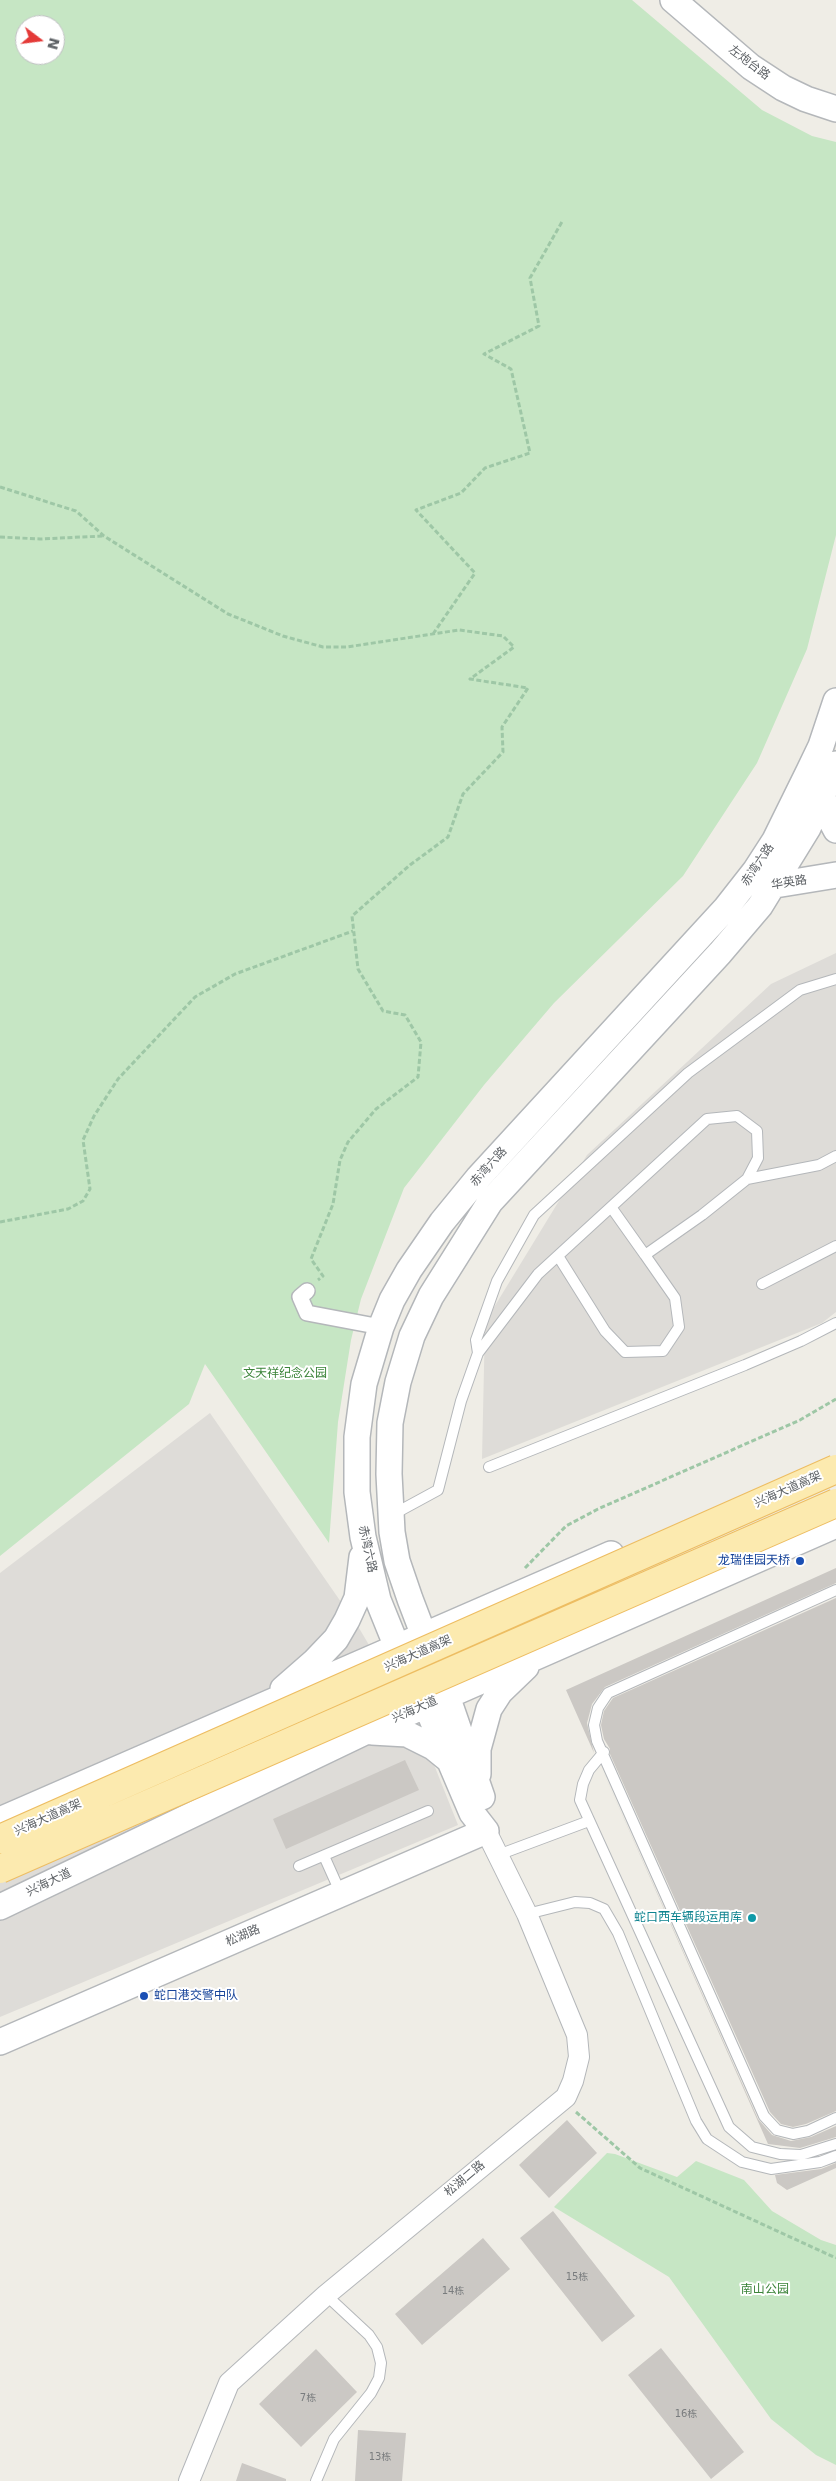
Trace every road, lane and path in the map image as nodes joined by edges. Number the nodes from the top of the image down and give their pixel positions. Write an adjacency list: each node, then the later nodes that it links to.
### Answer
1 (673, 0): 2 (street, 左炮台路)
2 (836, 109)
3 (564, 220): 7 (path)
4 (0, 487): 5 (path)
5 (104, 536): 6 (path); 7 (path)
6 (0, 537)
7 (432, 634): 15 (path)
8 (836, 701): 14 (street, 赤湾六路)
9 (836, 764): 10 (street, 赤湾六路)
10 (823, 796): 11 (street); 13 (street, 赤湾六路)
11 (836, 830)
12 (836, 875): 13 (street, 华英路)
13 (775, 885): 14 (street, 华英路); 34 (street, 赤湾六路)
14 (741, 890): 27 (street, 赤湾六路)
15 (353, 931): 20 (path); 25 (path)
16 (836, 979): 28 (lane)
17 (836, 1156): 18 (lane)
18 (747, 1179): 19 (lane); 22 (lane)
19 (611, 1207): 22 (lane); 23 (lane)
20 (0, 1222)
21 (836, 1246): 24 (lane)
22 (645, 1255): 23 (lane)
23 (558, 1256): 28 (lane)
24 (762, 1284)
25 (307, 1291): 27 (street)
26 (836, 1323): 31 (lane)
27 (381, 1327): 36 (street, 赤湾六路)
28 (478, 1353): 34 (lane)
29 (836, 1399): 37 (path)
30 (836, 1456): 39 (street)
31 (490, 1467)
32 (836, 1469): 52 (main road, 兴海大道高架, bridge)
33 (836, 1502): 56 (main road, bridge)
34 (391, 1516): 39 (street, 赤湾六路)
35 (836, 1525): 41 (street, 兴海大道)
36 (363, 1537): 40 (street, 赤湾六路); 43 (street)
37 (521, 1573)
38 (836, 1590): 62 (lane)
39 (424, 1635): 40 (street); 42 (street, 赤湾六路)
40 (397, 1647): 42 (street, 赤湾六路); 43 (street)
41 (541, 1654): 42 (street, 兴海大道); 47 (street)
42 (436, 1700): 44 (street, 兴海大道); 46 (street); 47 (street)
43 (264, 1706): 49 (street)
44 (365, 1732): 46 (street); 58 (street, 兴海大道)
45 (604, 1752): 50 (lane)
46 (449, 1760): 51 (street)
47 (477, 1786): 51 (street)
48 (428, 1811): 54 (lane)
49 (0, 1820)
50 (589, 1821): 53 (lane); 63 (lane)
51 (486, 1831): 53 (street, 松湖二路); 57 (street, 松湖路)
52 (0, 1839)
53 (498, 1855): 59 (street, 松湖二路)
54 (324, 1856): 55 (lane); 57 (lane)
55 (299, 1866)
56 (0, 1870)
57 (340, 1894): 60 (street, 松湖路)
58 (0, 1907)
59 (527, 1914): 61 (street, 松湖二路); 64 (lane)
60 (0, 2042)
61 (566, 2097): 65 (path); 66 (street, 松湖二路)
62 (836, 2118)
63 (836, 2144)
64 (836, 2156)
65 (836, 2258)
66 (326, 2295): 67 (street, 松湖二路); 68 (lane)
67 (189, 2481)
68 (316, 2481)

